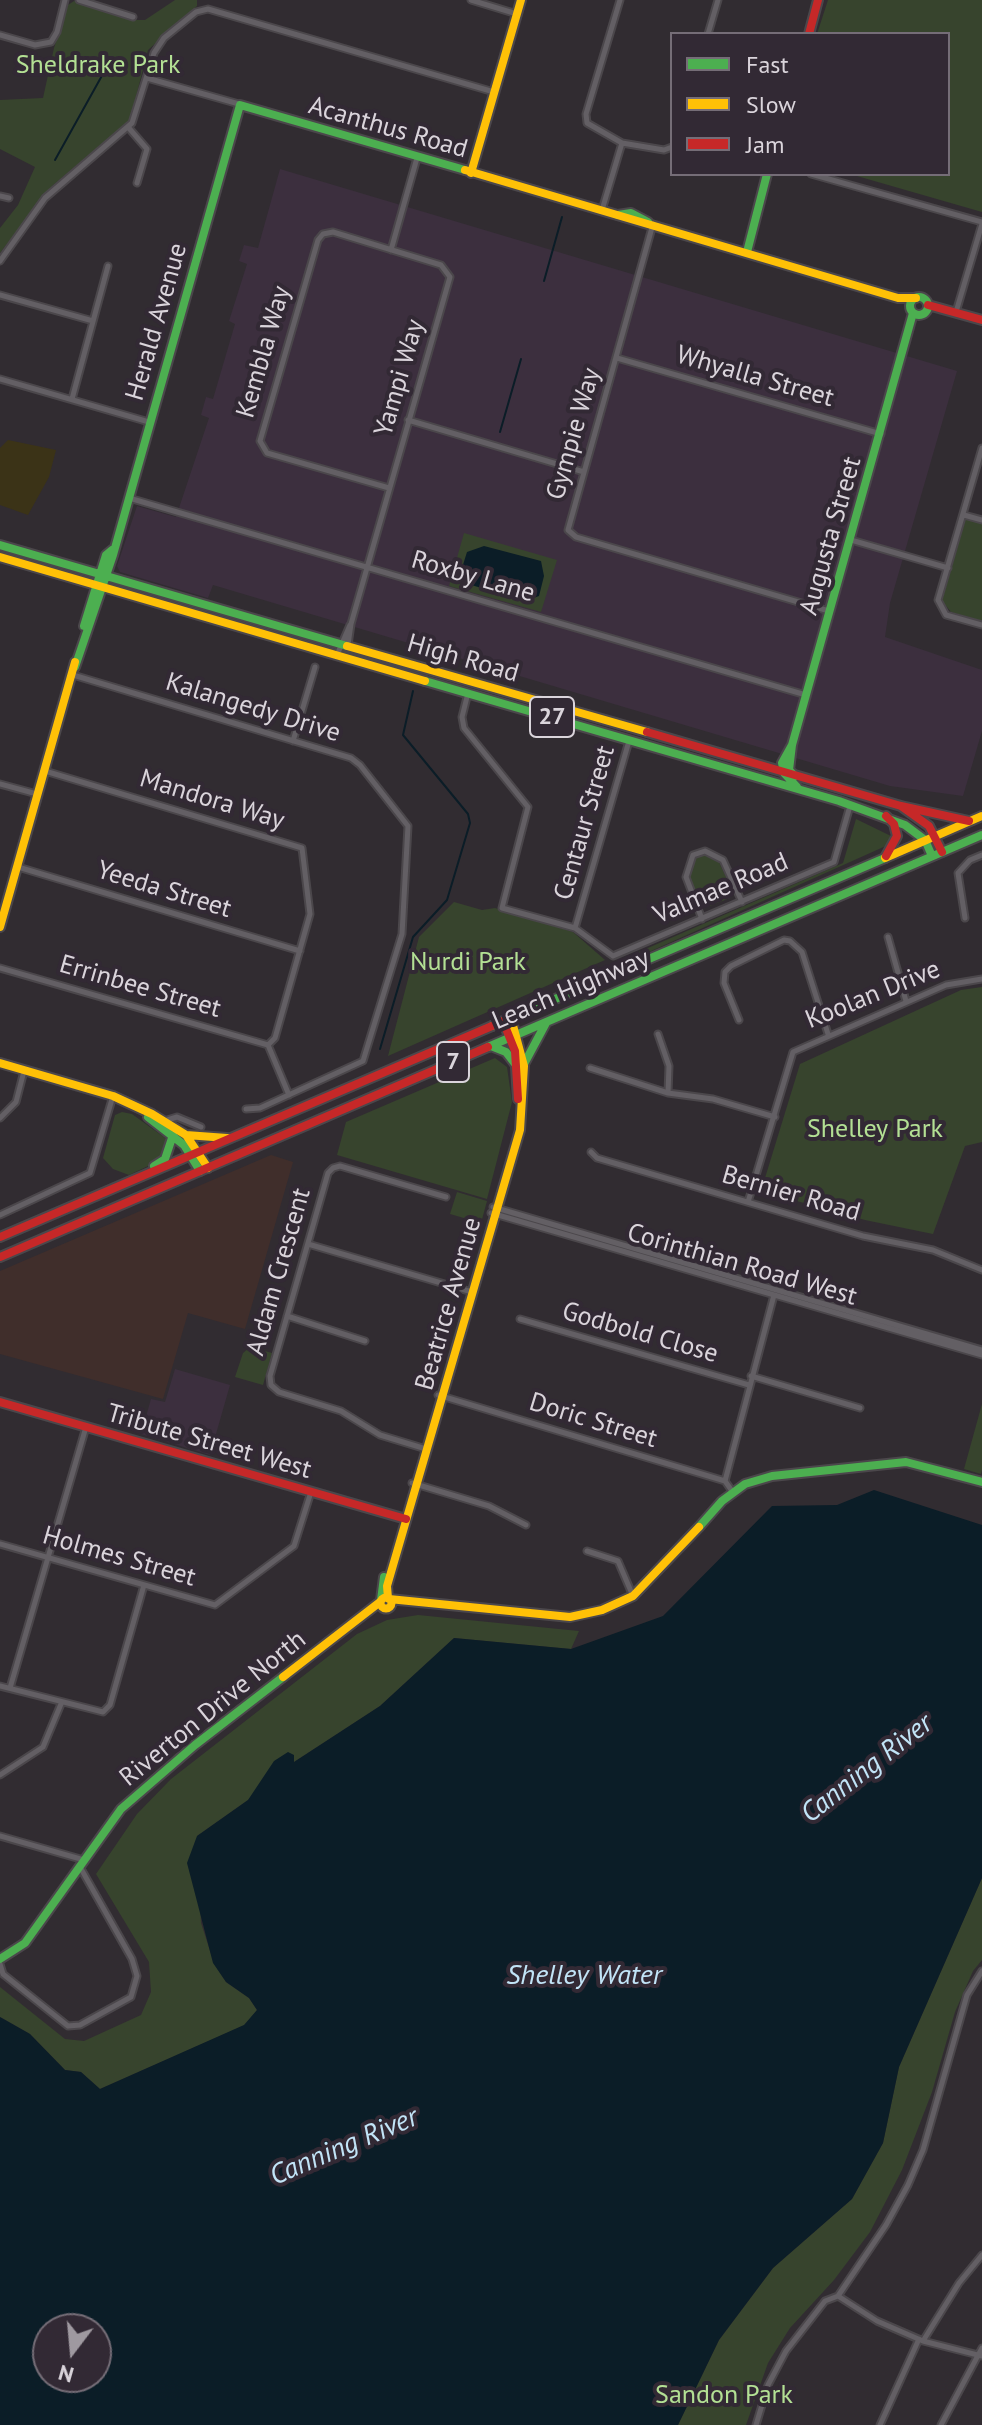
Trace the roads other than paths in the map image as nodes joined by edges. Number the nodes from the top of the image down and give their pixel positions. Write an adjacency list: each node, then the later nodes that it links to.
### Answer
1 (65, 0): 12 (street)
2 (79, 0): 9 (street)
3 (471, 0): 8 (street)
4 (521, 0): 8 (main road)
5 (620, 0): 17 (street)
6 (718, 0): 10 (street)
7 (817, 0): 11 (main road)
8 (517, 14): 14 (main road)
9 (133, 17)
10 (709, 32)
11 (809, 32)
12 (0, 37)
13 (147, 78): 14 (street); 15 (street, Acanthus Road); 16 (street)
14 (494, 92): 20 (main road)
15 (240, 105): 19 (main road, Acanthus Road); 45 (main road, Herald Avenue)
16 (128, 127): 23 (street); 32 (street)
17 (622, 143): 18 (street); 26 (street)
18 (670, 148)
19 (417, 158): 20 (main road, Acanthus Road); 30 (street)
20 (471, 173): 26 (main road, Acanthus Road)
21 (766, 176): 31 (main road)
22 (818, 176): 28 (street)
23 (137, 183)
24 (0, 196): 25 (street)
25 (9, 198)
26 (602, 210): 27 (main road, Acanthus Road)
27 (651, 223): 31 (main road, Acanthus Road); 41 (street, Gympie Way)
28 (982, 223): 38 (street)
29 (323, 234): 30 (street, Yampi Way); 49 (street, Kembla Way)
30 (391, 250): 44 (street, Yampi Way)
31 (744, 251): 35 (main road, Acanthus Road)
32 (0, 261)
33 (108, 266): 40 (street)
34 (0, 295): 40 (street)
35 (898, 298): 36 (main road, Acanthus Road); 37 (main road, Acanthus Road)
36 (916, 298): 37 (main road); 37 (main road, Acanthus Road)
37 (920, 311): 38 (main road, Acanthus Road); 46 (main road, Augusta Street)
38 (952, 312): 39 (main road, Acanthus Road)
39 (982, 320)
40 (93, 321): 43 (street)
41 (617, 358): 46 (street, Whyalla Street); 48 (street, Gympie Way)
42 (0, 379): 43 (street)
43 (72, 399): 45 (street)
44 (408, 420): 48 (street); 49 (street, Yampi Way)
45 (149, 422): 50 (main road, Herald Avenue)
46 (882, 434): 53 (main road, Augusta Street)
47 (982, 448): 51 (street)
48 (584, 472): 60 (street, Gympie Way)
49 (389, 488): 56 (street, Yampi Way)
50 (128, 497): 56 (street, Roxby Lane); 58 (main road, Herald Avenue)
51 (964, 514): 52 (street); 57 (street)
52 (982, 520)
53 (851, 540): 57 (street); 60 (main road, Augusta Street)
54 (0, 545): 58 (main road, High Road / 27)
55 (1, 559): 59 (main road, High Road / 27)
56 (368, 567): 62 (street, Yampi Way); 67 (street, Roxby Lane)
57 (948, 568): 61 (street)
58 (103, 575): 59 (main road, Herald Avenue); 62 (main road, High Road / 27)
59 (100, 586): 63 (main road, High Road / 27); 65 (main road, Herald Avenue)
60 (830, 611): 67 (main road, Augusta Street)
61 (982, 625)
62 (344, 645): 63 (street, Yampi Way); 68 (main road, High Road / 27)
63 (341, 656): 66 (main road, High Road / 27)
64 (315, 667): 70 (street)
65 (74, 671): 70 (street, Kalangedy Drive); 73 (main road, Herald Avenue)
66 (468, 693): 69 (main road, High Road / 27); 95 (street)
67 (806, 695): 71 (main road, Augusta Street)
68 (633, 729): 69 (street, Centaur Street); 72 (main road, High Road / 27)
69 (630, 740): 76 (main road, High Road / 27); 95 (street, Centaur Street)
70 (293, 741): 114 (street, Kalangedy Drive)
71 (792, 745): 72 (main road, Augusta Street); 74 (main road, Augusta Street)
72 (783, 768): 74 (main road, High Road / 27); 76 (main road)
73 (45, 771): 77 (main road, Herald Avenue); 97 (street, Mandora Way)
74 (795, 777): 79 (main road, High Road / 27)
75 (0, 784): 77 (street)
76 (799, 790): 78 (main road, High Road / 27)
77 (38, 794): 90 (main road, Herald Avenue)
78 (850, 805): 80 (main road, High Road / 27); 91 (street, Valmae Road)
79 (901, 806): 82 (main road, 27); 84 (main road, High Road / 27)
80 (886, 816): 85 (main road, High Road / 27); 89 (main road)
81 (982, 816): 82 (main road, Leach Highway / 7)
82 (971, 821): 84 (main road, Leach Highway / 7)
83 (982, 835): 86 (main road, Leach Highway / 7)
84 (935, 836): 85 (main road, Leach Highway / 7); 86 (main road, High Road / 27)
85 (925, 840): 88 (main road); 89 (main road, Leach Highway / 7)
86 (942, 852): 88 (main road, Leach Highway / 7)
87 (982, 855): 92 (street)
88 (932, 856): 103 (main road, Leach Highway / 7)
89 (885, 857): 101 (main road, Leach Highway / 7)
90 (17, 867): 94 (main road, Herald Avenue); 97 (street, Yeeda Street)
91 (742, 902): 93 (street, Valmae Road); 93 (street)
92 (965, 918)
93 (702, 919): 95 (street, Valmae Road)
94 (0, 927)
95 (575, 928)
96 (888, 937): 100 (street)
97 (300, 951): 107 (street, Mandora Way)
98 (0, 968): 107 (street, Errinbee Street)
99 (982, 979): 100 (street, Koolan Drive)
100 (906, 1001): 105 (street, Koolan Drive)
101 (507, 1020): 106 (main road, Beatrice Avenue); 123 (main road, Leach Highway / 7)
102 (739, 1020): 105 (street)
103 (547, 1022): 106 (main road, Leach Highway / 7); 109 (main road)
104 (658, 1034): 113 (street)
105 (828, 1034): 117 (street, Koolan Drive)
106 (513, 1037): 108 (main road, Leach Highway / 7); 109 (main road, Beatrice Avenue)
107 (268, 1045): 114 (street)
108 (491, 1046): 109 (main road); 126 (main road, Leach Highway / 7)
109 (520, 1065): 130 (main road, Beatrice Avenue)
110 (0, 1066): 112 (main road)
111 (590, 1068): 113 (street)
112 (24, 1073): 115 (main road); 118 (street)
113 (668, 1093): 117 (street)
114 (289, 1095): 116 (street, Kalangedy Drive)
115 (112, 1098): 119 (main road); 121 (main road); 131 (street)
116 (246, 1109)
117 (775, 1117): 129 (street, Koolan Drive)
118 (0, 1118)
119 (164, 1121): 120 (street); 122 (main road)
120 (201, 1127)
121 (173, 1135): 125 (main road); 127 (main road)
122 (186, 1135): 123 (main road); 125 (main road)
123 (230, 1138): 125 (main road, Leach Highway / 7)
124 (591, 1152): 129 (street, Bernier Road)
125 (196, 1153): 126 (main road); 127 (main road, Leach Highway / 7)
126 (204, 1170): 134 (main road, Leach Highway / 7)
127 (136, 1179): 132 (main road, Leach Highway / 7)
128 (446, 1197): 133 (street, Aldam Crescent)
129 (748, 1202): 135 (street, Bernier Road)
130 (494, 1211): 136 (main road, Beatrice Avenue); 137 (street, Corinthian Road West)
131 (0, 1215)
132 (0, 1237)
133 (308, 1244): 136 (street); 138 (street, Aldam Crescent)
134 (0, 1257)
135 (982, 1270)
136 (471, 1291): 144 (main road, Beatrice Avenue)
137 (775, 1293): 141 (street, Corinthian Road West); 142 (street)
138 (287, 1316): 140 (street); 148 (street, Aldam Crescent)
139 (520, 1319): 143 (street, Godbold Close)
140 (365, 1341)
141 (982, 1353)
142 (751, 1376): 143 (street); 146 (street)
143 (749, 1385): 149 (street)
144 (440, 1396): 148 (main road, Beatrice Avenue); 149 (street, Doric Street)
145 (0, 1402): 147 (main road, Tribute Street West)
146 (860, 1408)
147 (86, 1427): 153 (main road, Tribute Street West); 158 (street)
148 (424, 1448): 151 (main road, Beatrice Avenue)
149 (725, 1481): 152 (street)
150 (982, 1482): 152 (main road, Riverton Drive North)
151 (414, 1484): 154 (main road, Beatrice Avenue); 155 (street)
152 (732, 1491): 160 (main road, Riverton Drive North)
153 (311, 1492): 154 (main road, Tribute Street West); 159 (street, Holmes Street)
154 (404, 1518): 161 (main road, Beatrice Avenue)
155 (526, 1525)
156 (0, 1544): 158 (street, Holmes Street)
157 (587, 1551): 160 (street)
158 (48, 1558): 159 (street, Holmes Street); 163 (street)
159 (144, 1585): 164 (street)
160 (633, 1596): 161 (main road, Riverton Drive North)
161 (385, 1602): 167 (main road, Riverton Drive North)
162 (0, 1686): 163 (street)
163 (10, 1688): 164 (street)
164 (61, 1704): 165 (street)
165 (0, 1775)
166 (0, 1836): 167 (street)
167 (83, 1864): 168 (main road, Riverton Drive North); 168 (street)
168 (0, 1962)
169 (982, 1971): 171 (street)
170 (982, 2255): 172 (street)
171 (838, 2296): 172 (street); 175 (street)
172 (921, 2340): 174 (street); 176 (street)
173 (982, 2348): 174 (street)
174 (980, 2356): 177 (street)
175 (756, 2425)
176 (880, 2425)
177 (941, 2425)

